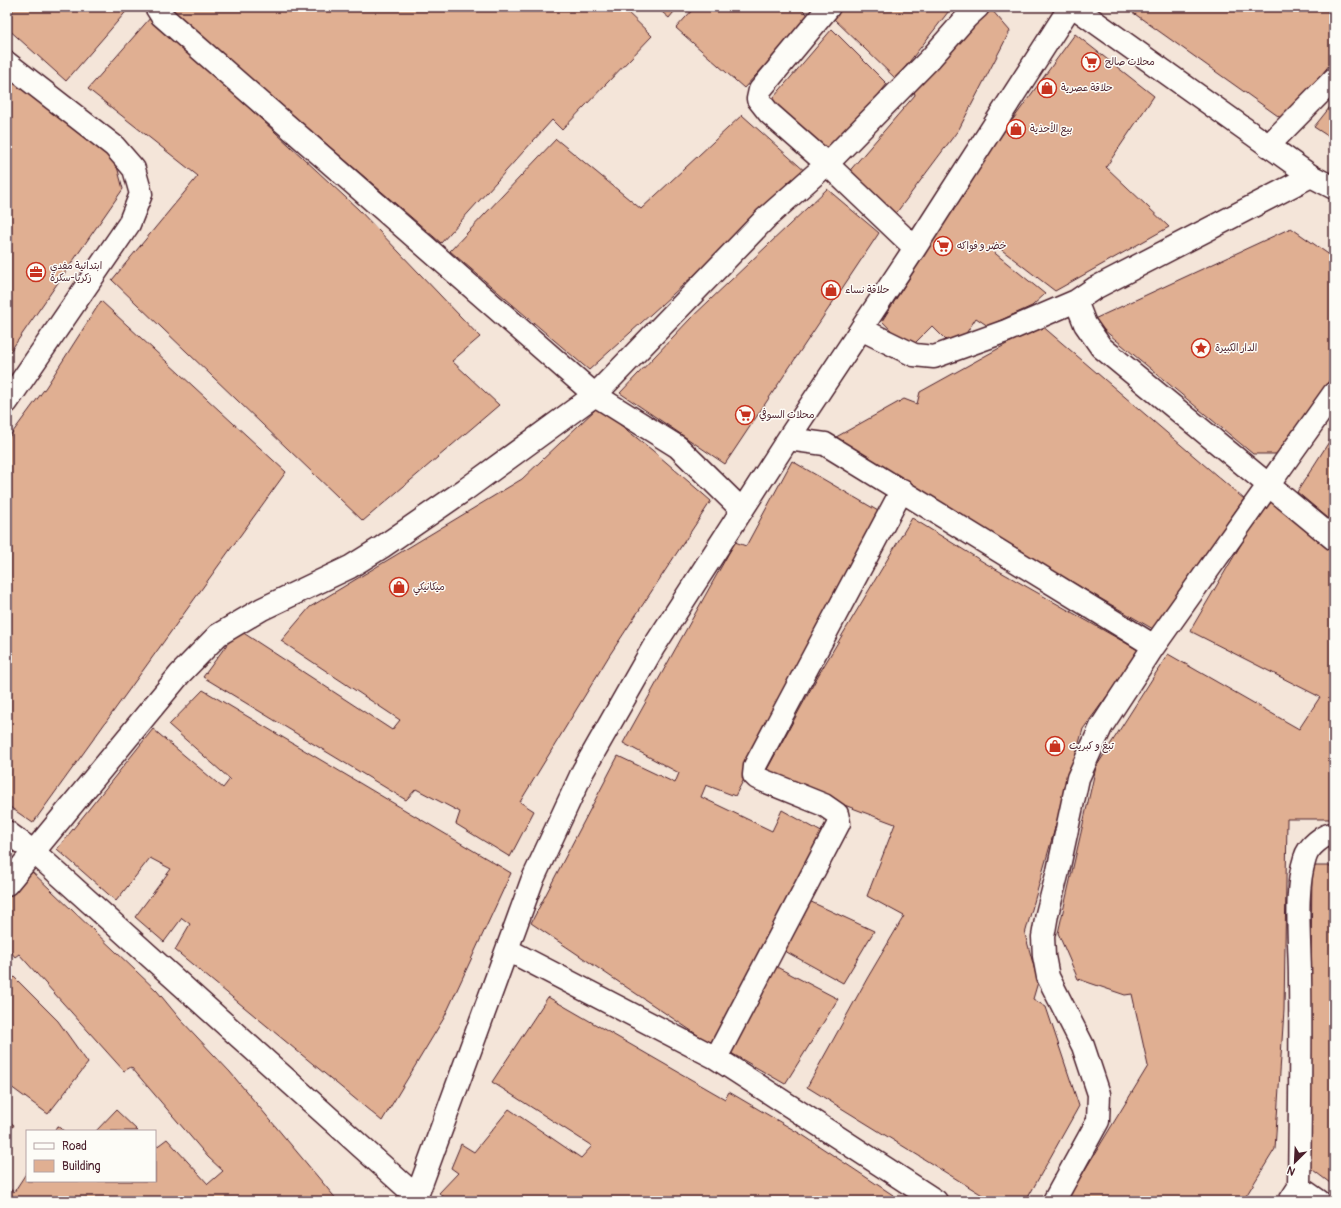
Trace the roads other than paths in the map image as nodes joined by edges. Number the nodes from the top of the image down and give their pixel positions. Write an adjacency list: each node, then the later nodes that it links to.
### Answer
1 (156, 7): 16 (street)
2 (829, 7): 9 (street)
3 (978, 7): 9 (street)
4 (1070, 7): 12 (street)
5 (1074, 7): 8 (street)
6 (7, 63): 17 (street)
7 (1334, 79): 8 (street)
8 (1268, 146): 10 (street)
9 (827, 164): 12 (street); 16 (street)
10 (1311, 176): 11 (street); 13 (street)
11 (1334, 188)
12 (916, 248): 14 (street)
13 (1076, 301): 14 (street); 19 (street)
14 (861, 330): 18 (street)
15 (1334, 393): 19 (street)
16 (595, 395): 21 (street); 26 (street)
17 (7, 402)
18 (788, 439): 20 (street); 21 (street)
19 (1270, 485): 22 (street); 23 (street)
20 (902, 490): 23 (street); 29 (street)
21 (742, 510): 28 (street)
22 (1334, 539)
23 (1154, 646): 33 (street)
24 (7, 832): 26 (street)
25 (1334, 834): 30 (street)
26 (34, 852): 27 (street); 31 (street)
27 (7, 884)
28 (508, 950): 29 (street); 31 (street)
29 (716, 1058): 32 (street)
30 (1294, 1194): 34 (street)
31 (416, 1199)
32 (936, 1201)
33 (1054, 1201)
34 (1319, 1201)

